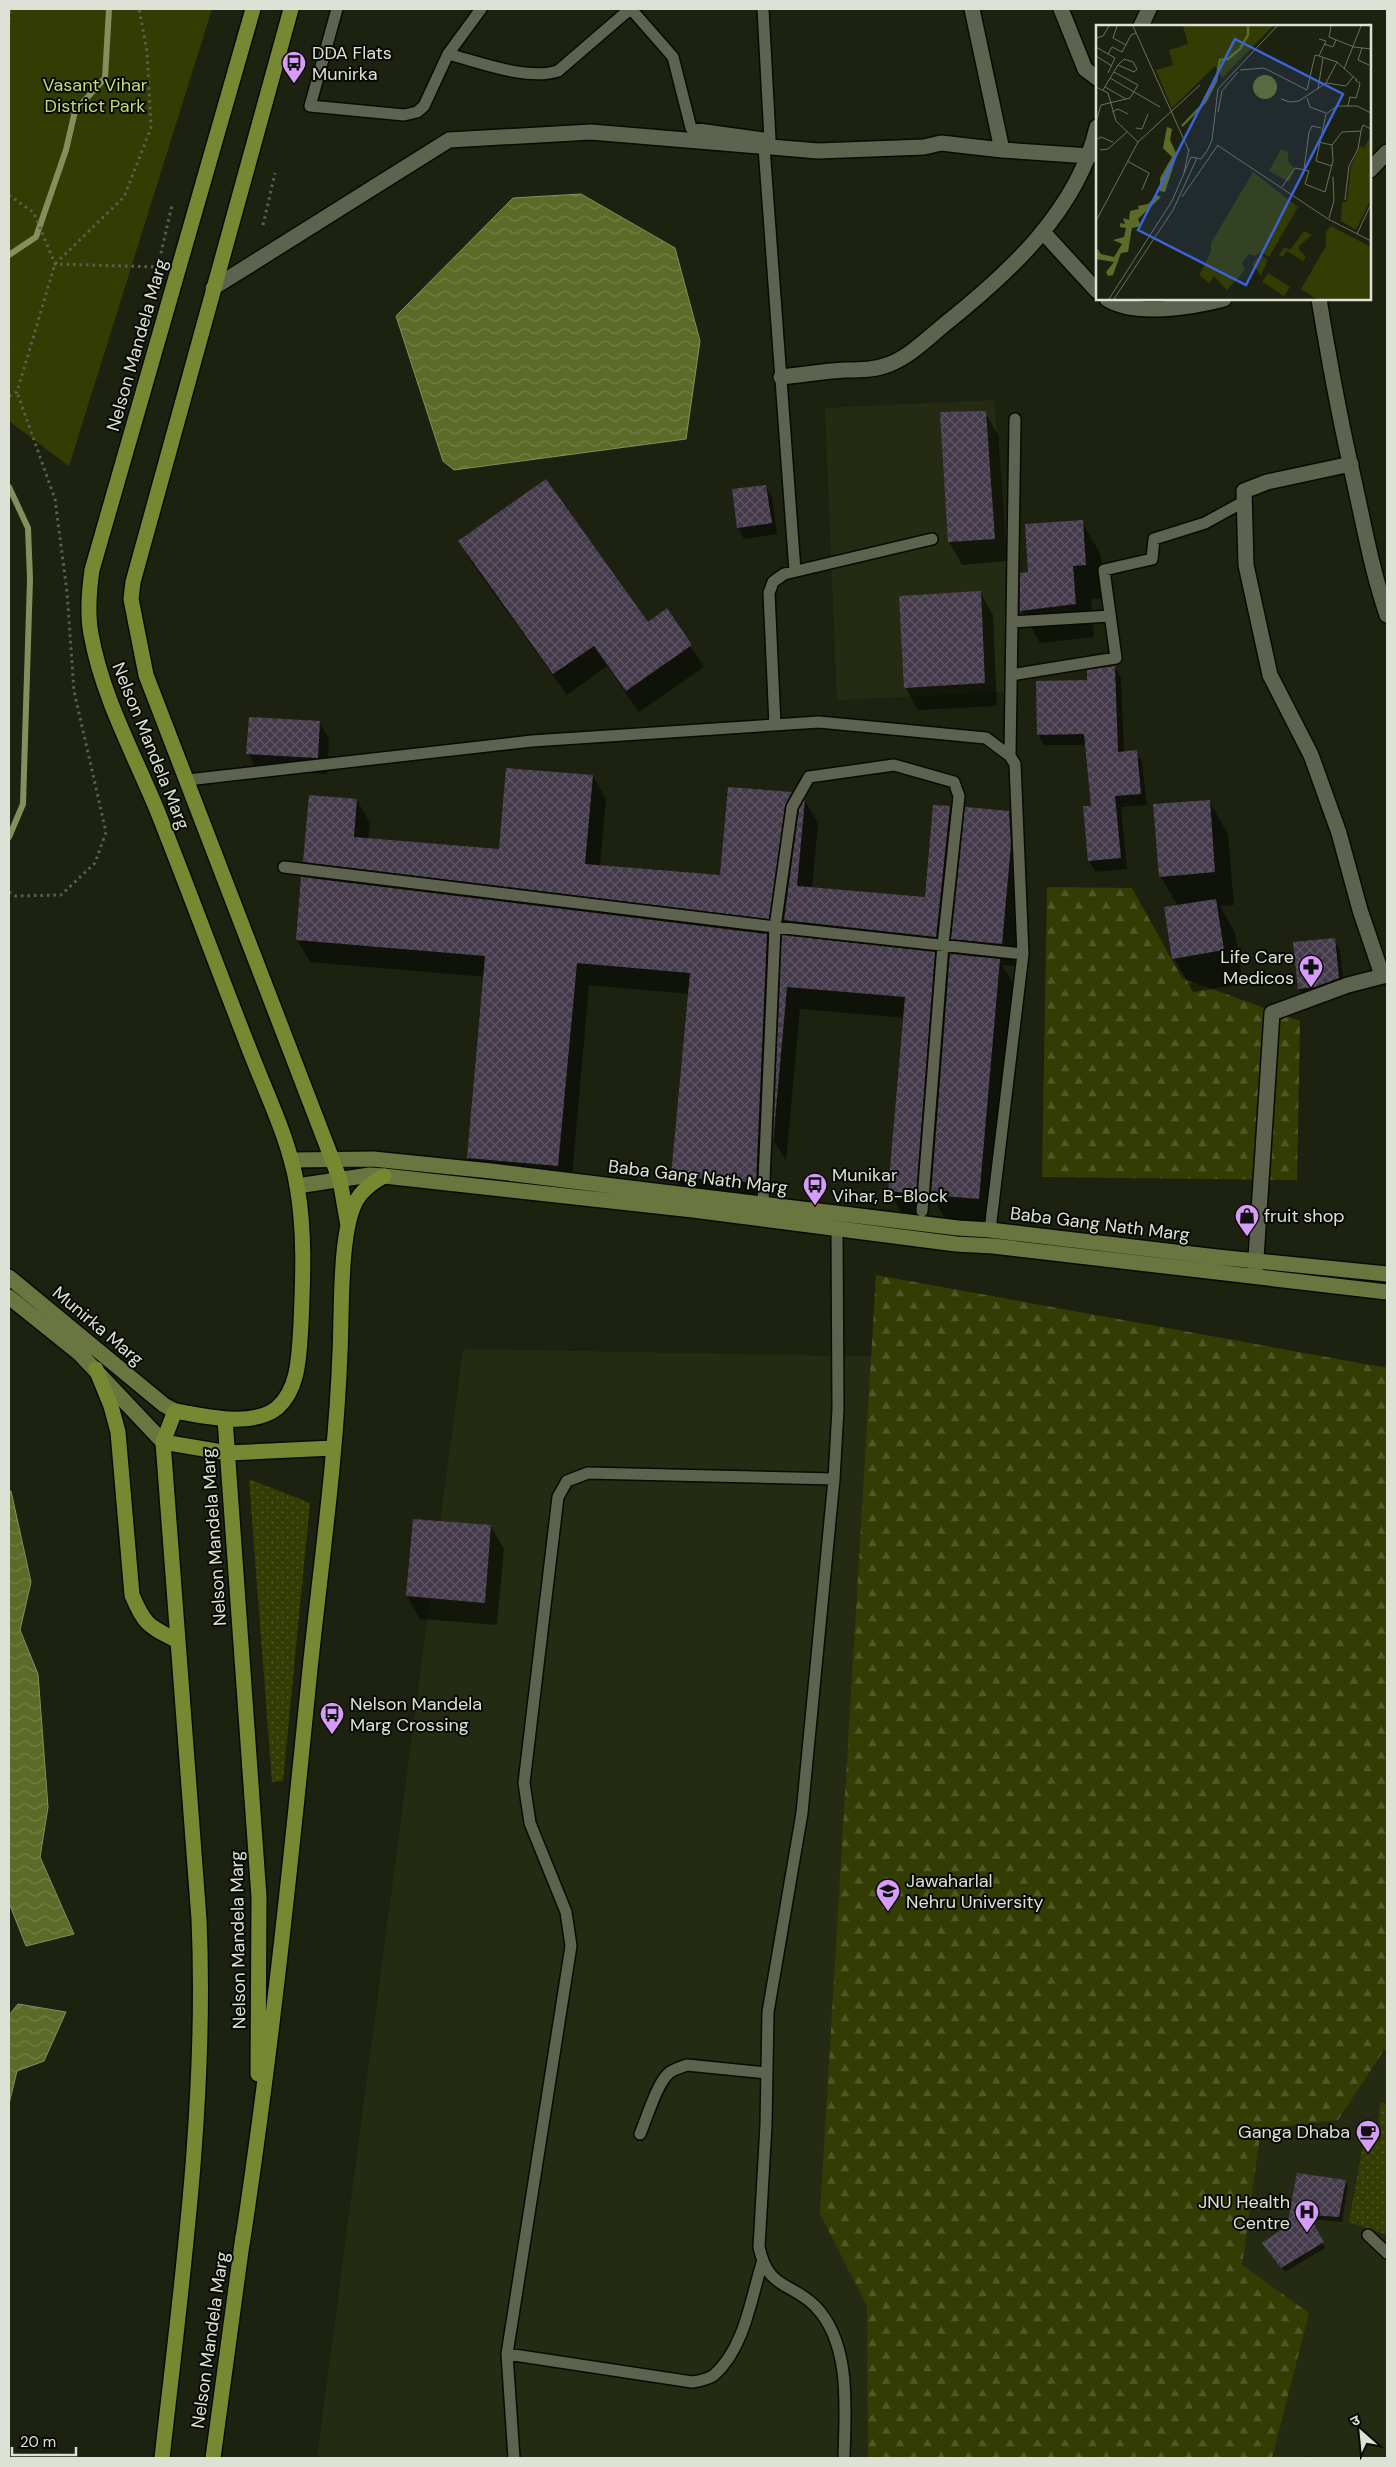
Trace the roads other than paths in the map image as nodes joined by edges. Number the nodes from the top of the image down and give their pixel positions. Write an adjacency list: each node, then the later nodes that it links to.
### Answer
1 (253, 9): 44 (main road, Nelson Mandela Marg)
2 (291, 9): 20 (main road, Nelson Mandela Marg)
3 (337, 9): 11 (lane)
4 (481, 9): 11 (lane)
5 (630, 9): 6 (lane); 11 (lane)
6 (763, 9)
7 (972, 9): 15 (street)
8 (1061, 9): 12 (street)
9 (1149, 9): 10 (street)
10 (1141, 25)
11 (448, 54)
12 (1096, 77)
13 (1096, 131): 17 (street)
14 (764, 147): 15 (street); 20 (street); 25 (lane)
15 (1002, 150): 17 (street)
16 (1387, 152): 18 (street)
17 (1090, 156): 19 (street)
18 (1371, 169)
19 (1044, 232): 21 (street); 25 (street)
20 (214, 288): 37 (main road, Nelson Mandela Marg)
21 (1096, 290)
22 (1109, 300): 23 (street)
23 (1218, 300)
24 (1319, 300): 27 (street)
25 (781, 377): 30 (lane)
26 (1015, 419): 33 (lane)
27 (1351, 464): 28 (street); 31 (street)
28 (1245, 501): 32 (lane); 42 (street)
29 (932, 539): 30 (lane)
30 (796, 571): 35 (lane)
31 (1387, 614)
32 (1110, 616): 33 (lane); 34 (lane)
33 (1012, 622): 34 (lane)
34 (1011, 675): 36 (lane)
35 (775, 725): 36 (lane); 37 (lane)
36 (1010, 756): 41 (lane)
37 (187, 780): 43 (main road, Nelson Mandela Marg)
38 (284, 867): 39 (lane)
39 (775, 927): 40 (lane); 40 (lane); 48 (lane)
40 (943, 945): 41 (lane); 49 (lane)
41 (1022, 954): 52 (lane)
42 (1385, 975): 54 (street)
43 (331, 1158): 44 (street, Baba Gang Nath Marg); 46 (main road, Nelson Mandela Marg); 48 (street, Baba Gang Nath Marg)
44 (292, 1160): 47 (main road, Nelson Mandela Marg)
45 (384, 1176): 46 (street, Baba Gang Nath Marg); 50 (main road); 51 (street, Baba Gang Nath Marg)
46 (340, 1180): 47 (street, Baba Gang Nath Marg); 50 (main road, Nelson Mandela Marg)
47 (297, 1186): 62 (main road, Nelson Mandela Marg)
48 (763, 1203): 52 (street, Baba Gang Nath Marg)
49 (922, 1211)
50 (348, 1226): 64 (main road)
51 (837, 1229): 53 (street, Baba Gang Nath Marg); 66 (lane)
52 (990, 1230): 53 (street); 54 (street, Baba Gang Nath Marg)
53 (993, 1246): 56 (street, Baba Gang Nath Marg)
54 (1256, 1261): 55 (street, Baba Gang Nath Marg); 56 (street)
55 (1387, 1274)
56 (1255, 1276): 58 (street, Baba Gang Nath Marg)
57 (9, 1277): 61 (street, Munirka Marg)
58 (1387, 1292)
59 (9, 1297): 60 (street, Munirka Marg)
60 (96, 1369): 63 (street, Munirka Marg); 67 (main road)
61 (170, 1408): 62 (main road, Nelson Mandela Marg); 63 (main road)
62 (225, 1419): 65 (main road, Nelson Mandela Marg)
63 (163, 1442): 65 (main road); 67 (main road, Nelson Mandela Marg)
64 (333, 1448): 65 (main road); 71 (main road)
65 (228, 1453): 71 (main road, Nelson Mandela Marg)
66 (834, 1479): 68 (lane); 74 (lane)
67 (178, 1641): 75 (main road, Nelson Mandela Marg)
68 (766, 2073): 69 (lane); 73 (lane)
69 (640, 2134)
70 (1368, 2235): 72 (lane)
71 (242, 2245): 76 (main road, Nelson Mandela Marg)
72 (1387, 2252)
73 (762, 2263): 74 (lane); 78 (lane)
74 (507, 2354): 77 (lane)
75 (162, 2458)
76 (213, 2458)
77 (514, 2458)
78 (844, 2458)

